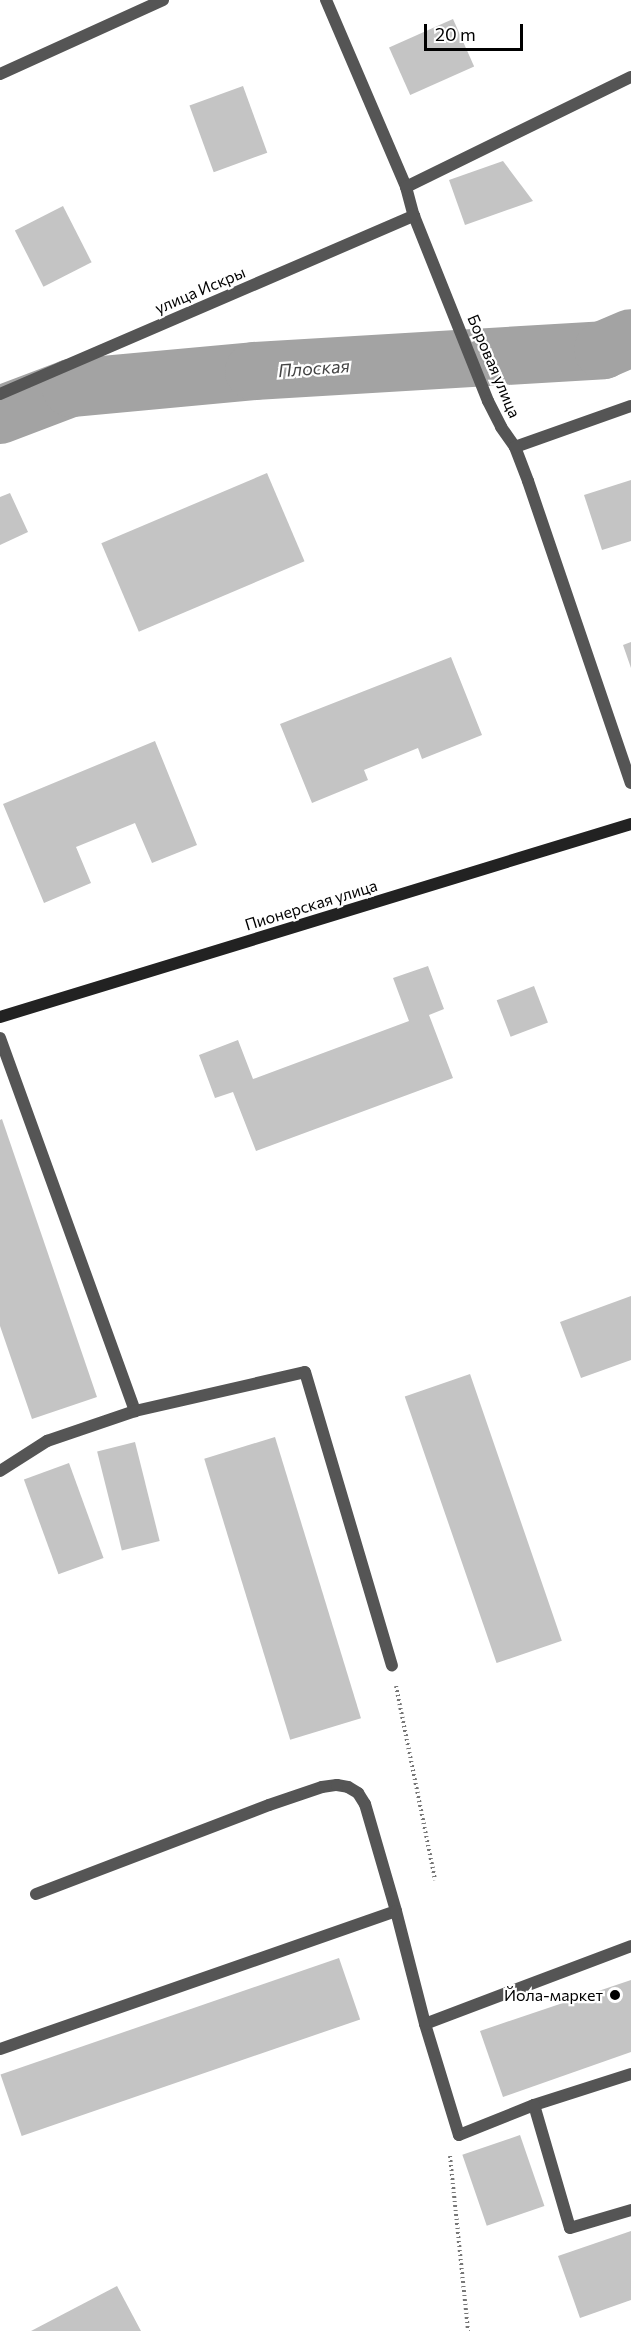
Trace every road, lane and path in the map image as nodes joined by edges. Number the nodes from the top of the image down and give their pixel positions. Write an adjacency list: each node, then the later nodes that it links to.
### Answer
1 (163, 0): 3 (street)
2 (326, 0): 5 (street, Боровая улица)
3 (0, 74)
4 (631, 77): 5 (street)
5 (406, 187): 6 (street, Боровая улица)
6 (414, 216): 7 (street, улица Искры); 9 (street, Боровая улица)
7 (0, 394)
8 (631, 406): 9 (street)
9 (515, 447): 10 (street, Боровая улица)
10 (631, 783)
11 (631, 824): 12 (street, Пионерская улица)
12 (0, 1017)
13 (0, 1038): 14 (street)
14 (135, 1411): 15 (street); 16 (street)
15 (0, 1471)
16 (392, 1665): 17 (path)
17 (435, 1880)
18 (36, 1894): 19 (street)
19 (396, 1911): 21 (street); 22 (street)
20 (631, 1946): 21 (street)
21 (425, 2024): 24 (street)
22 (0, 2049)
23 (631, 2074): 24 (street)
24 (534, 2106): 26 (street)
25 (449, 2149): 27 (path)
26 (631, 2210)
27 (468, 2331)

